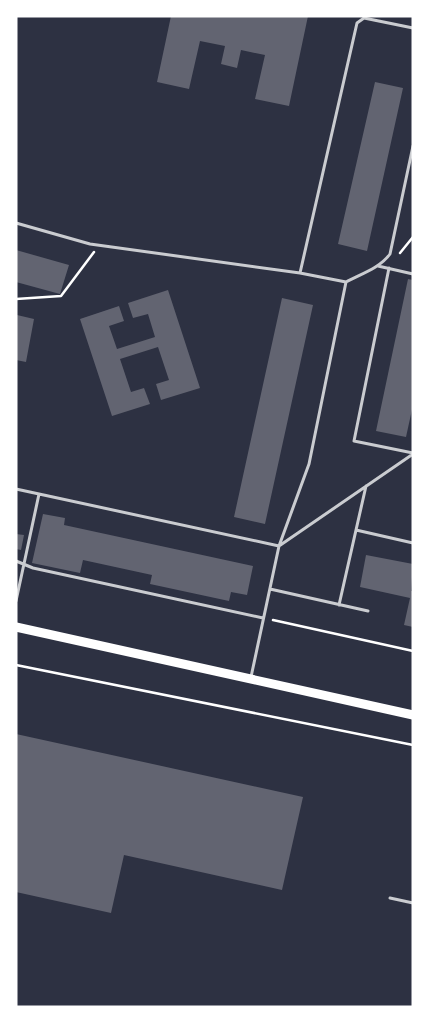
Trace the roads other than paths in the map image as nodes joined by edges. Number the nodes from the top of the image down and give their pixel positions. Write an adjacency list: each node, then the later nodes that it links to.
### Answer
1 (413, 28): 6 (lane)
2 (413, 146): 4 (lane)
3 (16, 223): 6 (lane)
4 (378, 266): 5 (lane); 8 (lane)
5 (389, 268): 7 (lane); 9 (lane)
6 (300, 274): 8 (lane)
7 (413, 274)
8 (346, 282): 15 (lane)
9 (413, 453): 10 (lane)
10 (366, 486): 13 (lane); 15 (lane)
11 (16, 489): 12 (lane)
12 (39, 494): 15 (lane); 17 (lane)
13 (356, 530): 14 (lane); 20 (lane)
14 (413, 543)
15 (279, 546): 18 (lane)
16 (16, 561): 17 (lane)
17 (24, 564): 19 (lane); 22 (lane)
18 (270, 589): 20 (lane); 22 (lane)
19 (16, 601)
20 (339, 605): 21 (lane)
21 (368, 611)
22 (263, 618): 24 (lane)
23 (16, 627): 24 (main road)
24 (250, 679): 25 (main road)
25 (413, 715)
26 (390, 898): 27 (lane)
27 (413, 903)

